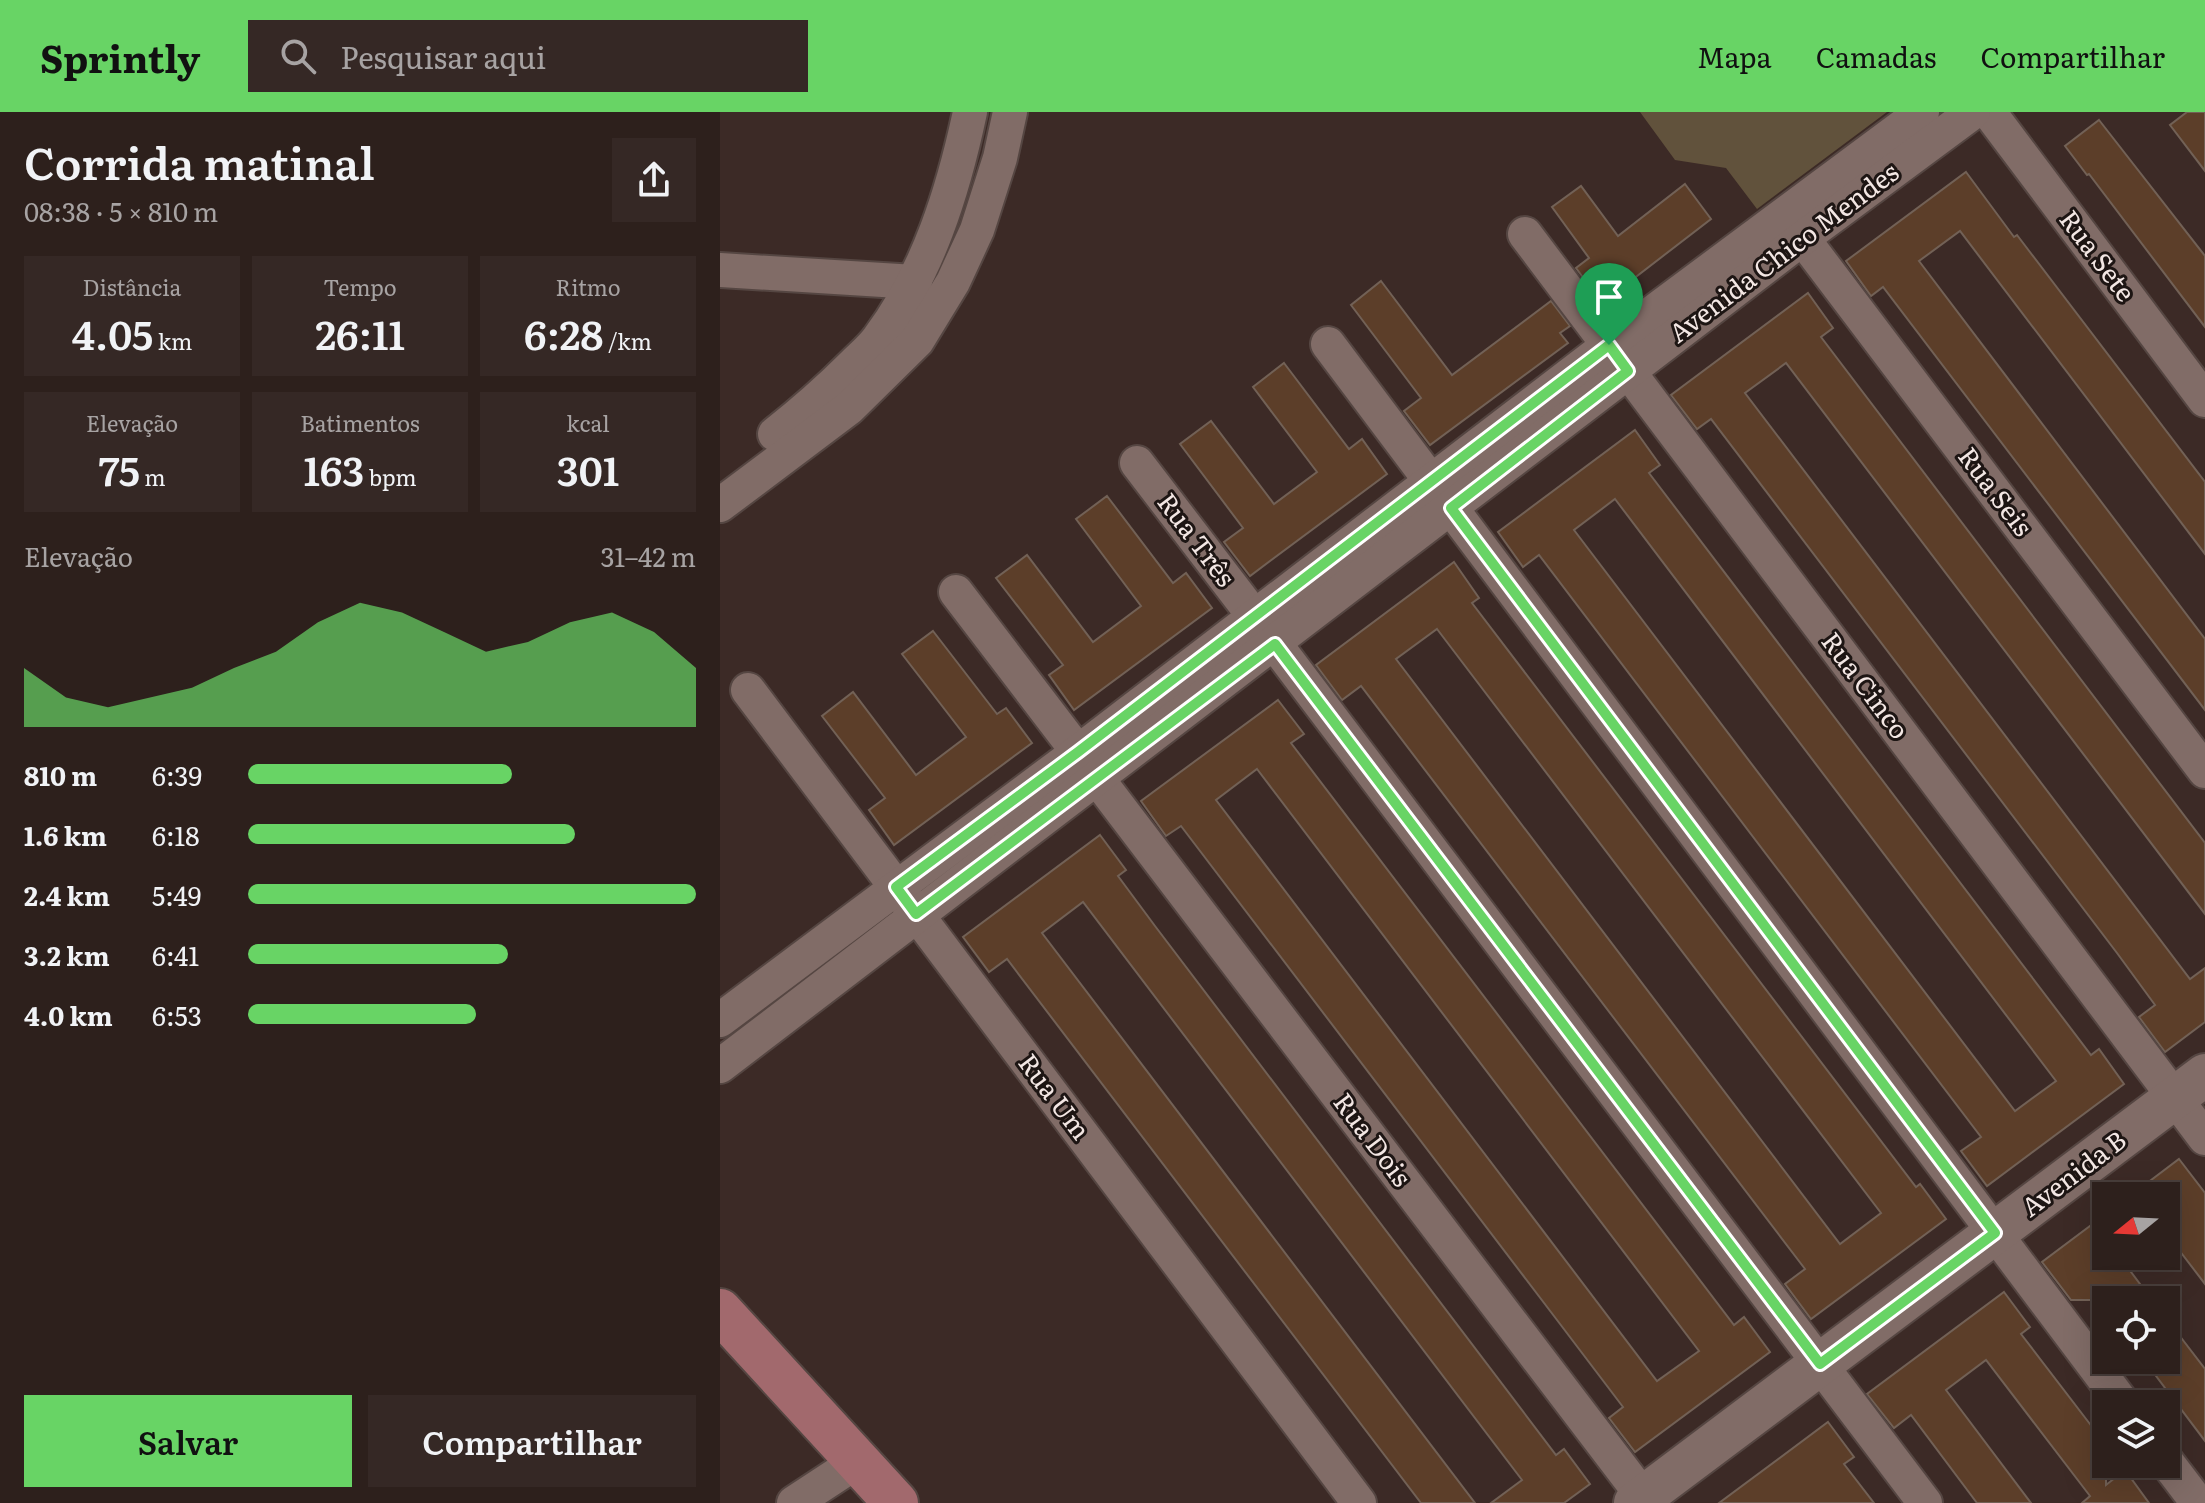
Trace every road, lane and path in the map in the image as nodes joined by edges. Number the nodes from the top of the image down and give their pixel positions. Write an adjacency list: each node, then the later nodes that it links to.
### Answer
1 (970, 112): 9 (street)
2 (1010, 112): 14 (street)
3 (1922, 112): 6 (street, Avenida Chico Mendes)
4 (1973, 112): 6 (street, Avenida Chico Mendes)
5 (1989, 112): 12 (street, Rua Sete)
6 (1793, 226): 11 (street, Avenida Chico Mendes); 21 (street, Rua Seis)
7 (1525, 234): 11 (street, Rua Cinco)
8 (720, 270): 9 (street)
9 (915, 282): 14 (street)
10 (1328, 344): 15 (street)
11 (1619, 358): 15 (street, Avenida Chico Mendes); 26 (street, Rua Cinco)
12 (2205, 400)
13 (1137, 463): 17 (street, Rua Três)
14 (723, 485)
15 (1442, 495): 17 (street, Avenida Chico Mendes); 18 (street, Avenida Chico Mendes); 28 (street)
16 (956, 592): 20 (street, Rua Dois)
17 (1254, 616): 20 (street, Avenida Chico Mendes)
18 (1275, 644): 20 (street, Avenida Chico Mendes); 30 (street)
19 (748, 690): 22 (street, Rua Um)
20 (1087, 764): 22 (street, Avenida Chico Mendes); 23 (street, Avenida Chico Mendes); 34 (street, Rua Dois)
21 (2205, 771)
22 (896, 887): 23 (street, Rua Um); 24 (street, Avenida Chico Mendes)
23 (916, 914): 25 (street, Avenida Chico Mendes); 37 (street, Rua Um)
24 (720, 1020)
25 (720, 1066)
26 (2190, 1086): 27 (street, Rua Cinco); 28 (street, Avenida B)
27 (2205, 1138)
28 (1995, 1233): 30 (street, Avenida B); 31 (street)
29 (720, 1311): 32 (main road)
30 (1820, 1364): 34 (street, Avenida B); 38 (street)
31 (2113, 1390)
32 (858, 1461): 35 (street); 36 (main road)
33 (2179, 1478): 39 (street)
34 (1642, 1501)
35 (794, 1503)
36 (896, 1503)
37 (1359, 1503)
38 (1925, 1503)
39 (2198, 1503)

